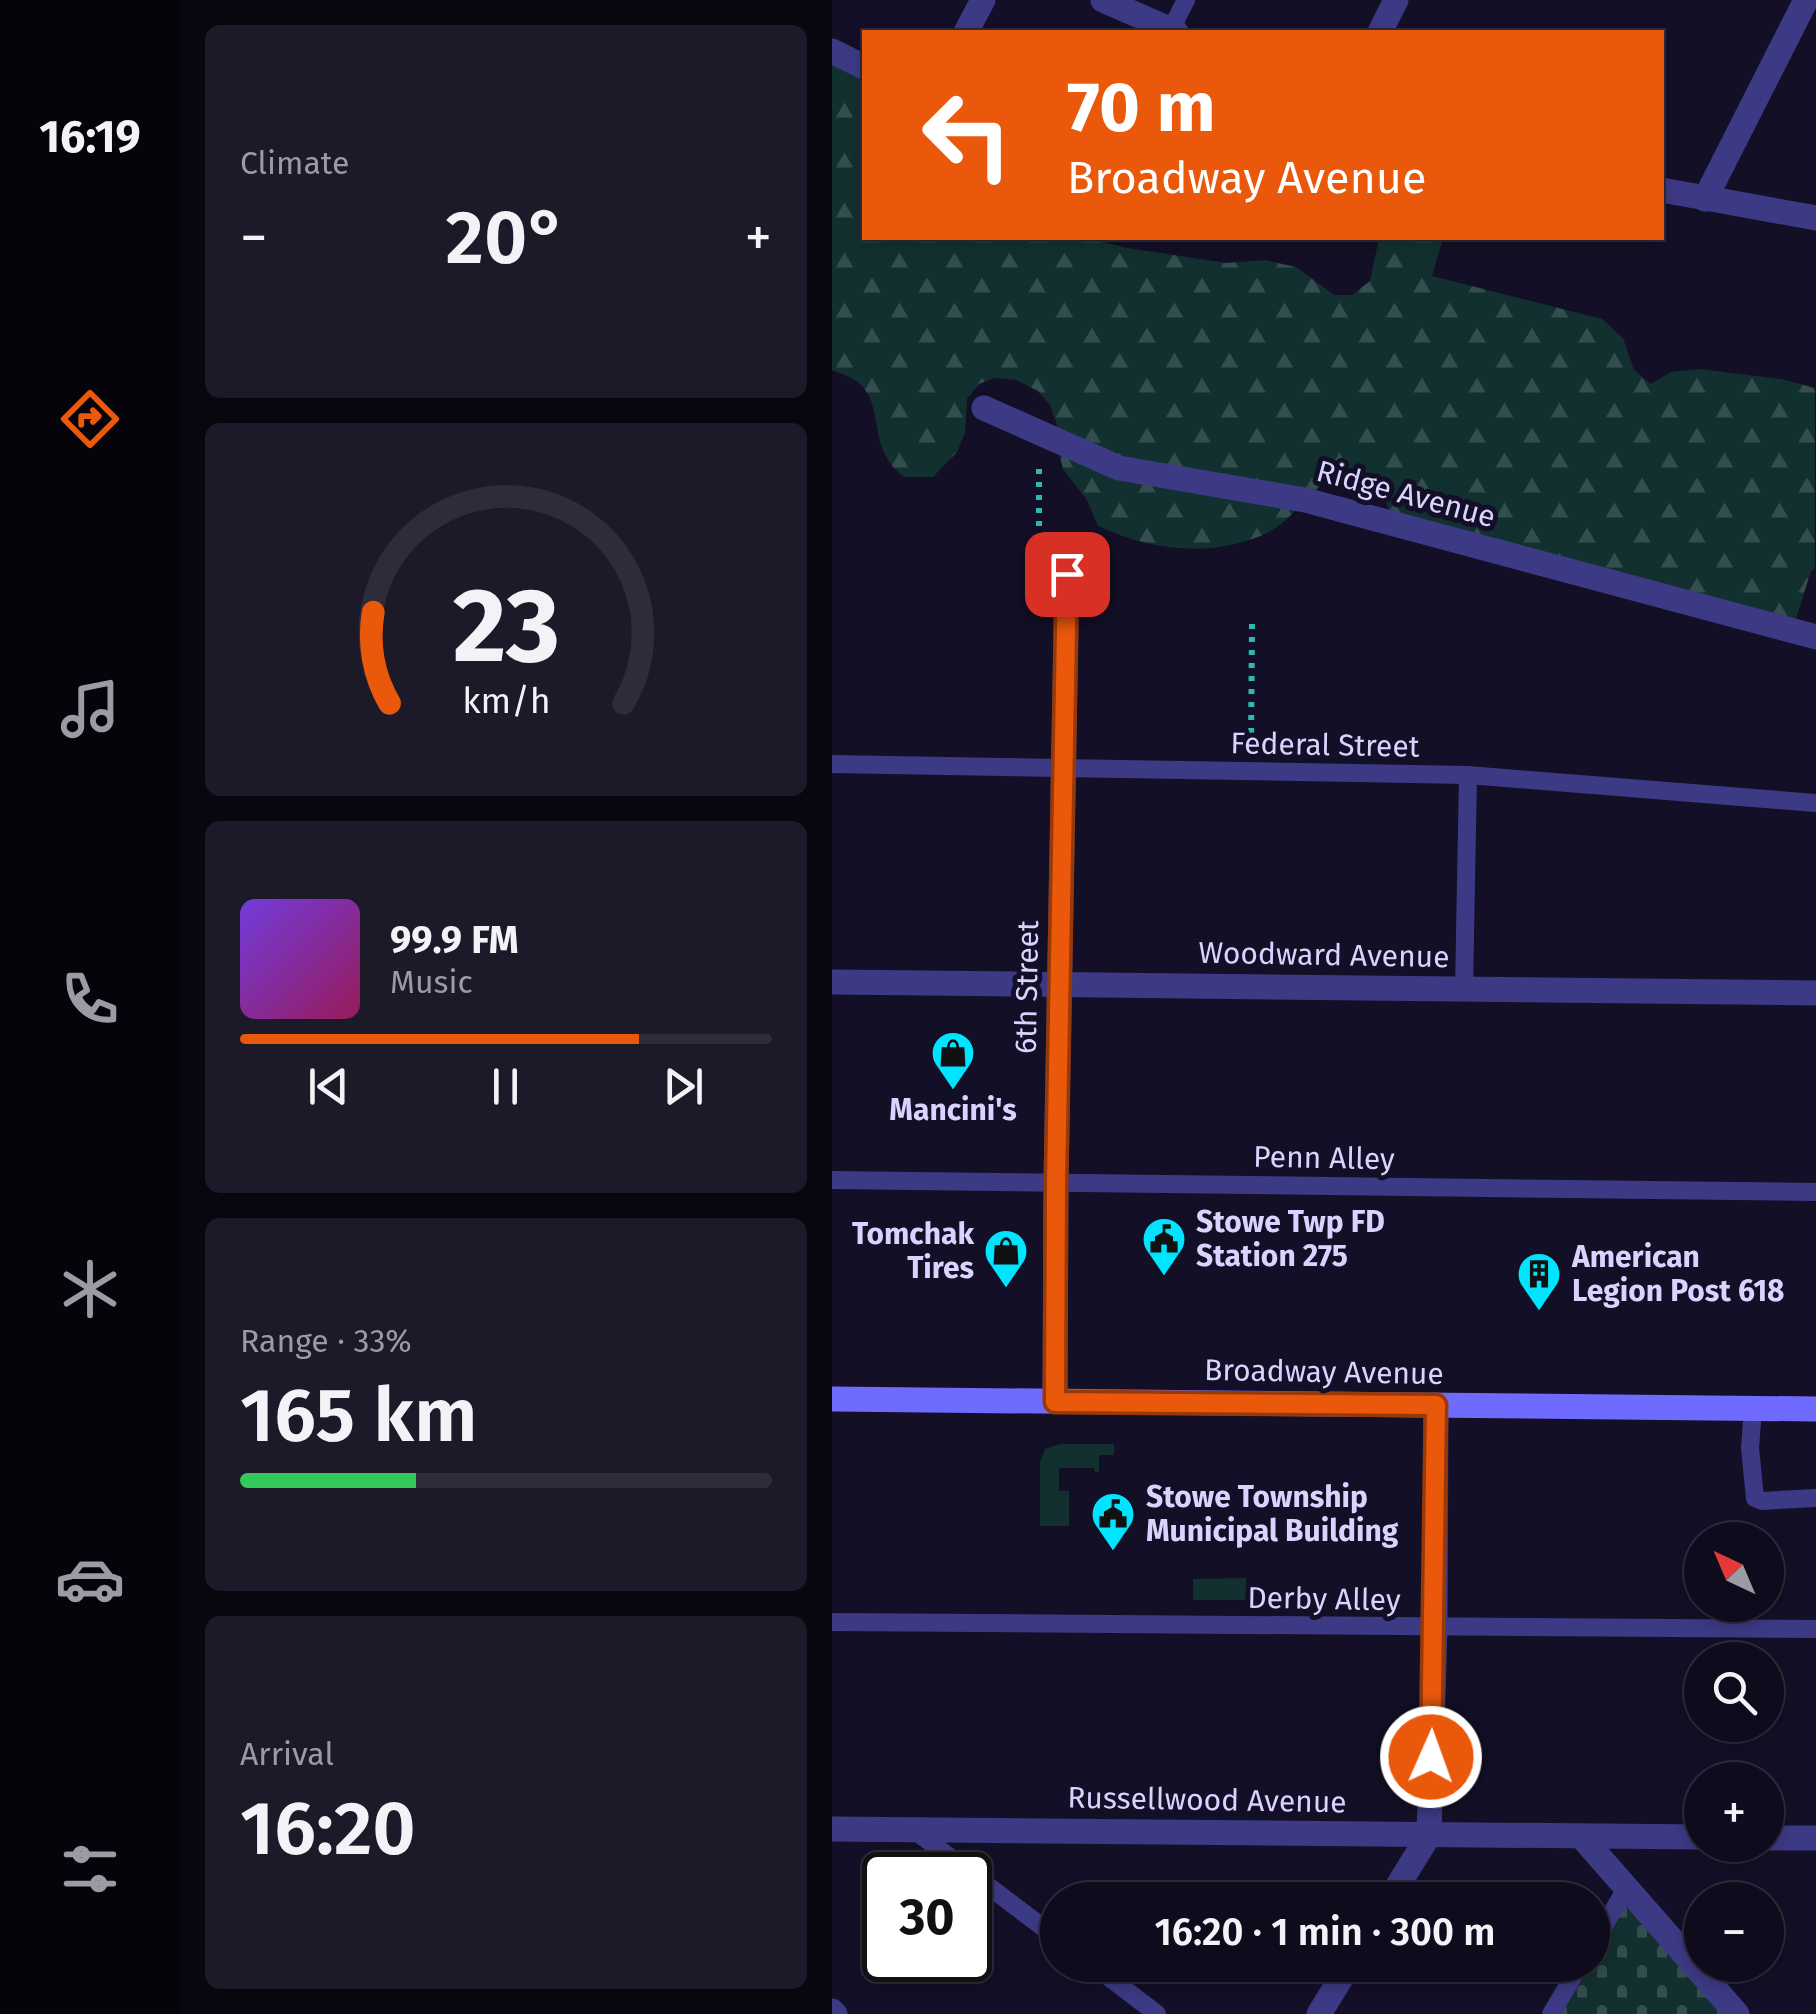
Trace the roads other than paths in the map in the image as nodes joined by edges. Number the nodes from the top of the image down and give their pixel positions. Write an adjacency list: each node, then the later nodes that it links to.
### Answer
1 (983, 0): 6 (street)
2 (1103, 0): 7 (street)
3 (1186, 0): 8 (lane)
4 (1396, 0): 9 (street)
5 (1806, 0): 13 (street)
6 (967, 30)
7 (1169, 30)
8 (1174, 30)
9 (1381, 30)
10 (832, 50): 11 (street)
11 (862, 65)
12 (1664, 190): 13 (street)
13 (1706, 199): 14 (street)
14 (1816, 218)
15 (984, 408): 17 (street, Ridge Avenue)
16 (1067, 574): 19 (street, 6th Street)
17 (1816, 637)
18 (832, 764): 19 (lane, Federal Street)
19 (1064, 768): 20 (lane, Federal Street); 23 (street, 6th Street)
20 (1468, 775): 21 (lane, Federal Street); 24 (lane)
21 (1816, 804)
22 (832, 982): 23 (street, Woodward Avenue)
23 (1060, 984): 24 (street, Woodward Avenue); 27 (street, 6th Street)
24 (1464, 989): 25 (street, Woodward Avenue)
25 (1816, 993)
26 (832, 1180): 27 (lane, Penn Alley)
27 (1056, 1182): 28 (lane, Penn Alley); 30 (street, 6th Street)
28 (1816, 1192)
29 (832, 1399): 30 (street, Broadway Avenue)
30 (1055, 1402): 31 (street, Broadway Avenue)
31 (1436, 1405): 32 (street, Broadway Avenue); 36 (street)
32 (1753, 1409): 33 (street, Broadway Avenue); 34 (lane)
33 (1816, 1409)
34 (1816, 1498)
35 (832, 1622): 36 (lane, Derby Alley)
36 (1434, 1628): 37 (lane, Derby Alley); 40 (street)
37 (1816, 1629)
38 (832, 1829): 39 (street, Russellwood Avenue)
39 (914, 1830): 40 (street, Russellwood Avenue); 48 (lane)
40 (1428, 1834): 41 (street, Russellwood Avenue); 45 (street)
41 (1581, 1836): 42 (street, Russellwood Avenue); 46 (street)
42 (1684, 1837)
43 (1784, 1838): 44 (street)
44 (1816, 1838)
45 (1400, 1882)
46 (1627, 1887): 47 (lane); 55 (street)
47 (1610, 1916)
48 (1040, 1925)
49 (1115, 1982): 52 (lane)
50 (1339, 1982): 53 (street)
51 (1570, 1982): 54 (lane)
52 (1158, 2014)
53 (1319, 2014)
54 (1551, 2014)
55 (1737, 2014)

